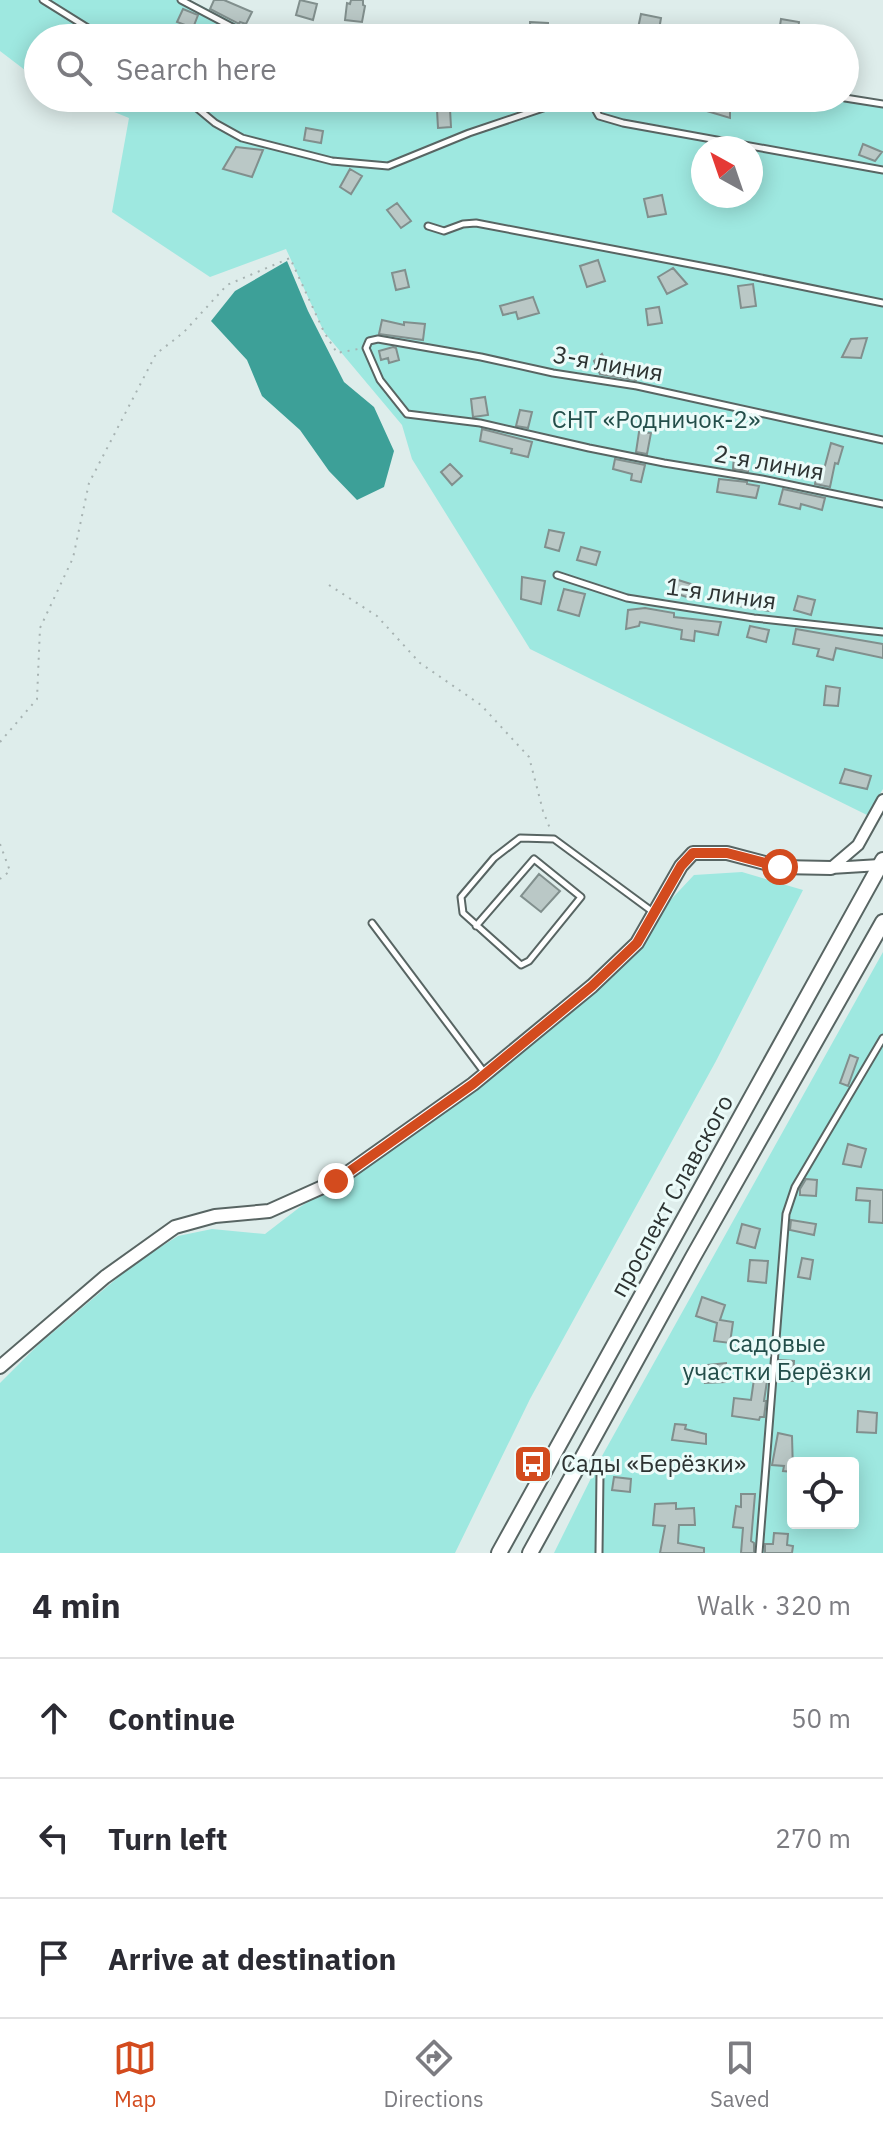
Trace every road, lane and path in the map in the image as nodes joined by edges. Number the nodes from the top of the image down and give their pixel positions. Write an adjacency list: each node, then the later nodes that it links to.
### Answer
1 (43, 0): 3 (lane)
2 (181, 0): 4 (lane)
3 (82, 24)
4 (226, 24)
5 (859, 100): 6 (lane)
6 (883, 104)
7 (202, 112): 8 (lane)
8 (531, 112)
9 (597, 112): 10 (lane)
10 (883, 170)
11 (428, 226): 12 (lane)
12 (883, 303)
13 (366, 348): 14 (lane, 3-я линия); 15 (lane, 2-я линия); 19 (path)
14 (883, 440)
15 (883, 504)
16 (557, 575): 18 (lane, 1-я линия)
17 (329, 585): 21 (path)
18 (883, 632)
19 (0, 742)
20 (883, 800): 24 (street)
21 (554, 839): 26 (lane); 29 (lane)
22 (0, 844): 25 (path)
23 (882, 862): 24 (street); 34 (main road, проспект Славского)
24 (831, 868): 26 (street)
25 (0, 879)
26 (654, 913): 31 (street)
27 (883, 922): 35 (main road, проспект Славского)
28 (372, 923): 31 (lane)
29 (476, 926): 29 (lane)
30 (883, 1038): 37 (lane)
31 (486, 1074): 32 (street)
32 (0, 1367)
33 (600, 1474): 36 (lane)
34 (499, 1553)
35 (530, 1553)
36 (599, 1553)
37 (759, 1553)

